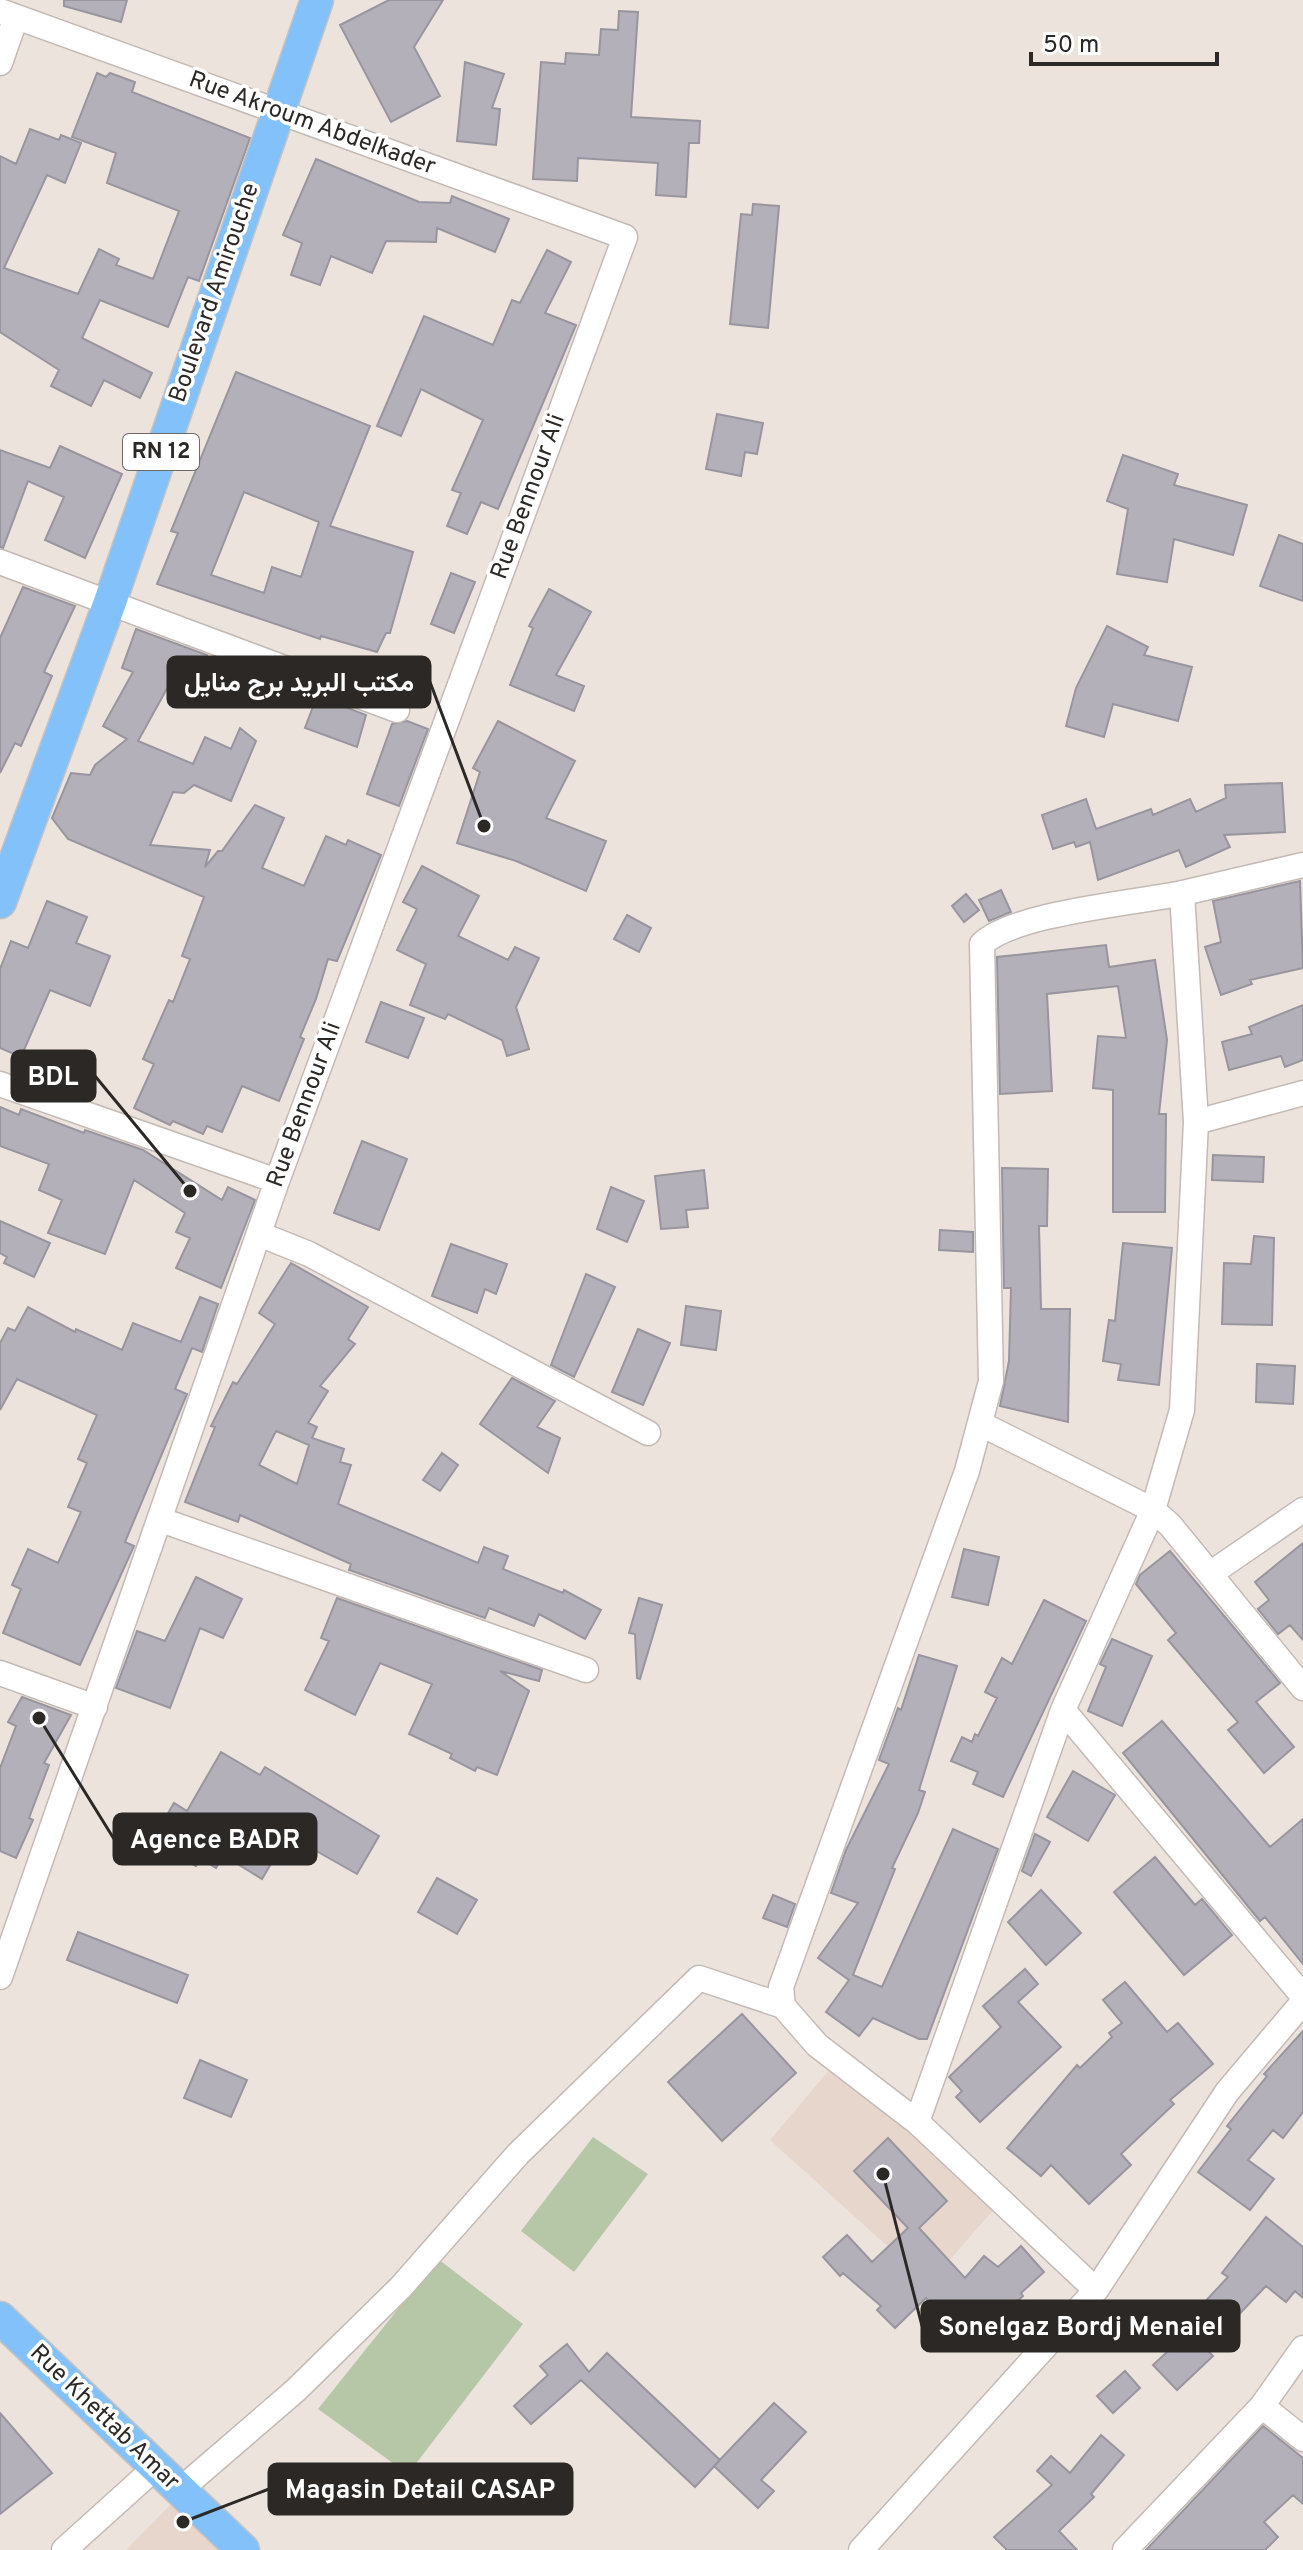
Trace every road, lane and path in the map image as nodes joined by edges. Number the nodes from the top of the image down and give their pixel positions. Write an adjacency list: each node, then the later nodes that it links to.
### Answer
1 (317, 0): 4 (main road, Boulevard Amirouche / RN 12)
2 (8, 14): 3 (street); 4 (street, Rue Akroum Abdelkader)
3 (0, 63)
4 (277, 111): 5 (street, Rue Akroum Abdelkader); 7 (main road, Boulevard Amirouche / RN 12)
5 (625, 237): 15 (street, Rue Bennour Ali)
6 (0, 562): 7 (street)
7 (110, 602): 8 (street); 11 (main road, Boulevard Amirouche / RN 12)
8 (397, 710)
9 (1303, 865): 10 (street)
10 (1182, 893): 14 (street); 17 (street)
11 (0, 902)
12 (0, 1084): 15 (street)
13 (1303, 1093): 14 (street)
14 (1196, 1122): 19 (street)
15 (277, 1181): 16 (street, Rue Bennour Ali)
16 (259, 1234): 18 (street); 21 (street, Rue Bennour Ali)
17 (981, 1424): 19 (street); 31 (street)
18 (648, 1433)
19 (1153, 1510): 22 (street); 27 (street)
20 (1303, 1510): 22 (street)
21 (161, 1520): 23 (street); 26 (street, Rue Bennour Ali)
22 (1210, 1574): 25 (street)
23 (586, 1670)
24 (0, 1673): 26 (street)
25 (1303, 1688)
26 (95, 1707): 28 (street, Rue Bennour Ali)
27 (1063, 1710): 29 (street); 32 (street)
28 (0, 1977)
29 (1303, 1996)
30 (1303, 2002): 33 (street)
31 (783, 2006): 32 (street); 39 (street)
32 (917, 2122): 33 (street)
33 (1096, 2290): 42 (street)
34 (0, 2318): 38 (main road, Rue Khettab Amar)
35 (1303, 2348): 36 (street)
36 (1262, 2406): 37 (street); 43 (street)
37 (1303, 2439)
38 (156, 2467): 39 (main road, Rue Khettab Amar); 40 (street)
39 (180, 2490): 41 (main road, Rue Khettab Amar)
40 (64, 2550)
41 (243, 2550)
42 (861, 2550)
43 (1125, 2550)

